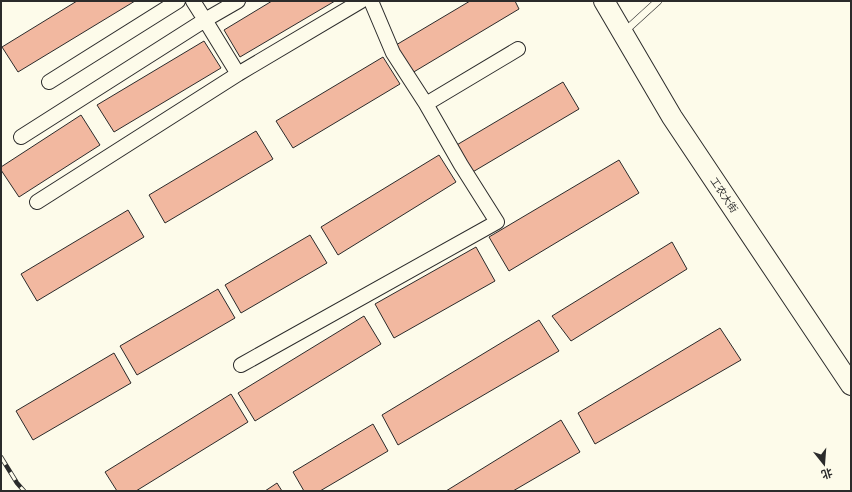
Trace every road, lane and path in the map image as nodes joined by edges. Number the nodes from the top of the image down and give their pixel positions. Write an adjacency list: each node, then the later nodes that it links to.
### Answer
1 (178, 1): 12 (street)
2 (193, 1): 8 (street)
3 (238, 1): 8 (street)
4 (361, 1): 11 (street)
5 (370, 1): 13 (street)
6 (604, 1): 9 (main road, 工农大街)
7 (658, 1): 9 (lane)
8 (204, 20): 11 (street); 14 (street)
9 (623, 33): 17 (main road, 工农大街)
10 (518, 48): 13 (street)
11 (238, 74): 15 (street)
12 (49, 82)
13 (426, 104): 16 (street)
14 (21, 137)
15 (37, 202)
16 (242, 365)
17 (851, 385)

